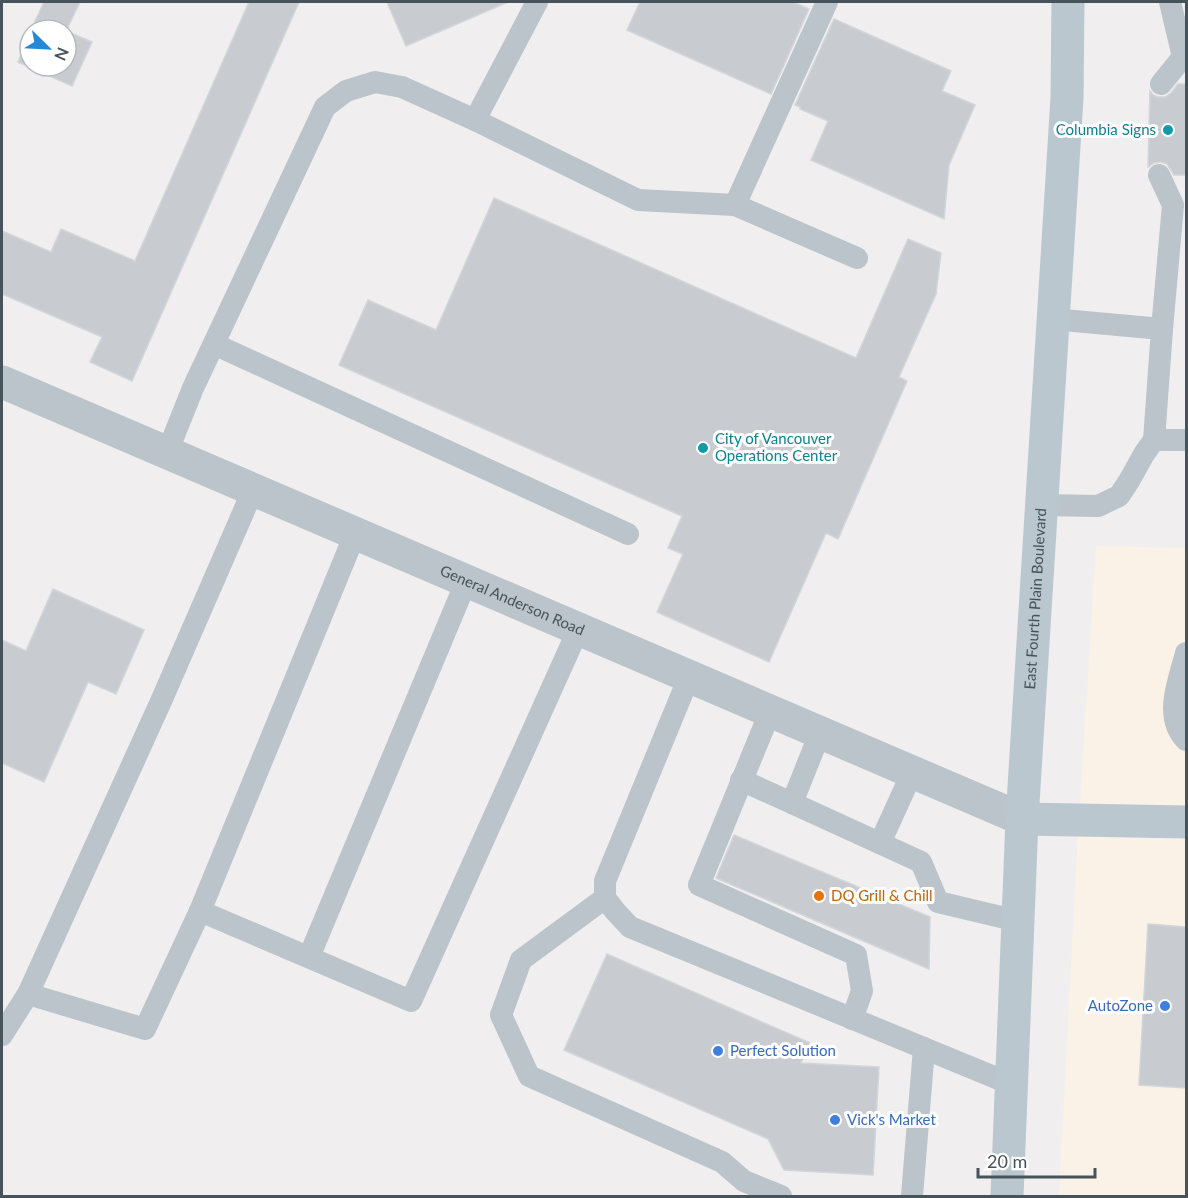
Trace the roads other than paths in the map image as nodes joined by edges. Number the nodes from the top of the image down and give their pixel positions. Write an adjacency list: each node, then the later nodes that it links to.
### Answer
1 (537, 2): 7 (lane)
2 (827, 2): 10 (lane)
3 (1068, 2): 12 (main road, East Fourth Plain Boulevard)
4 (1170, 2): 5 (lane)
5 (1185, 59): 6 (lane)
6 (1161, 84)
7 (475, 120): 10 (lane); 14 (lane)
8 (1159, 175): 9 (lane)
9 (1180, 196): 13 (lane)
10 (735, 205): 11 (lane)
11 (857, 258)
12 (1052, 319): 13 (lane); 20 (main road, East Fourth Plain Boulevard)
13 (1162, 329): 16 (lane)
14 (214, 344): 18 (lane); 22 (lane)
15 (4, 389): 18 (street, General Anderson Road)
16 (1154, 440): 17 (lane); 20 (lane)
17 (1186, 440)
18 (167, 453): 19 (street, General Anderson Road)
19 (253, 490): 21 (street, General Anderson Road); 40 (lane)
20 (1041, 505): 33 (main road, East Fourth Plain Boulevard)
21 (355, 534): 23 (street, General Anderson Road); 37 (lane)
22 (628, 534)
23 (466, 582): 24 (street, General Anderson Road); 39 (lane)
24 (578, 630): 26 (street, General Anderson Road); 39 (lane)
25 (1186, 653): 29 (lane)
26 (689, 677): 27 (street, General Anderson Road); 36 (lane)
27 (770, 712): 28 (street, General Anderson Road); 31 (lane)
28 (820, 733): 30 (street, General Anderson Road); 32 (lane)
29 (1186, 740)
30 (912, 773): 33 (street, General Anderson Road); 35 (lane)
31 (741, 780): 32 (lane); 41 (lane)
32 (792, 802): 35 (lane)
33 (1022, 819): 34 (main road); 38 (main road, East Fourth Plain Boulevard)
34 (1186, 822)
35 (880, 843): 38 (lane)
36 (605, 898): 41 (lane); 45 (lane)
37 (200, 911): 39 (lane); 40 (lane)
38 (1018, 921): 44 (main road, East Fourth Plain Boulevard)
39 (309, 957)
40 (28, 994): 42 (lane)
41 (852, 1019): 43 (lane)
42 (2, 1035)
43 (924, 1048): 44 (lane); 46 (lane)
44 (1011, 1084): 47 (main road, East Fourth Plain Boulevard)
45 (781, 1197)
46 (912, 1197)
47 (1007, 1197)

